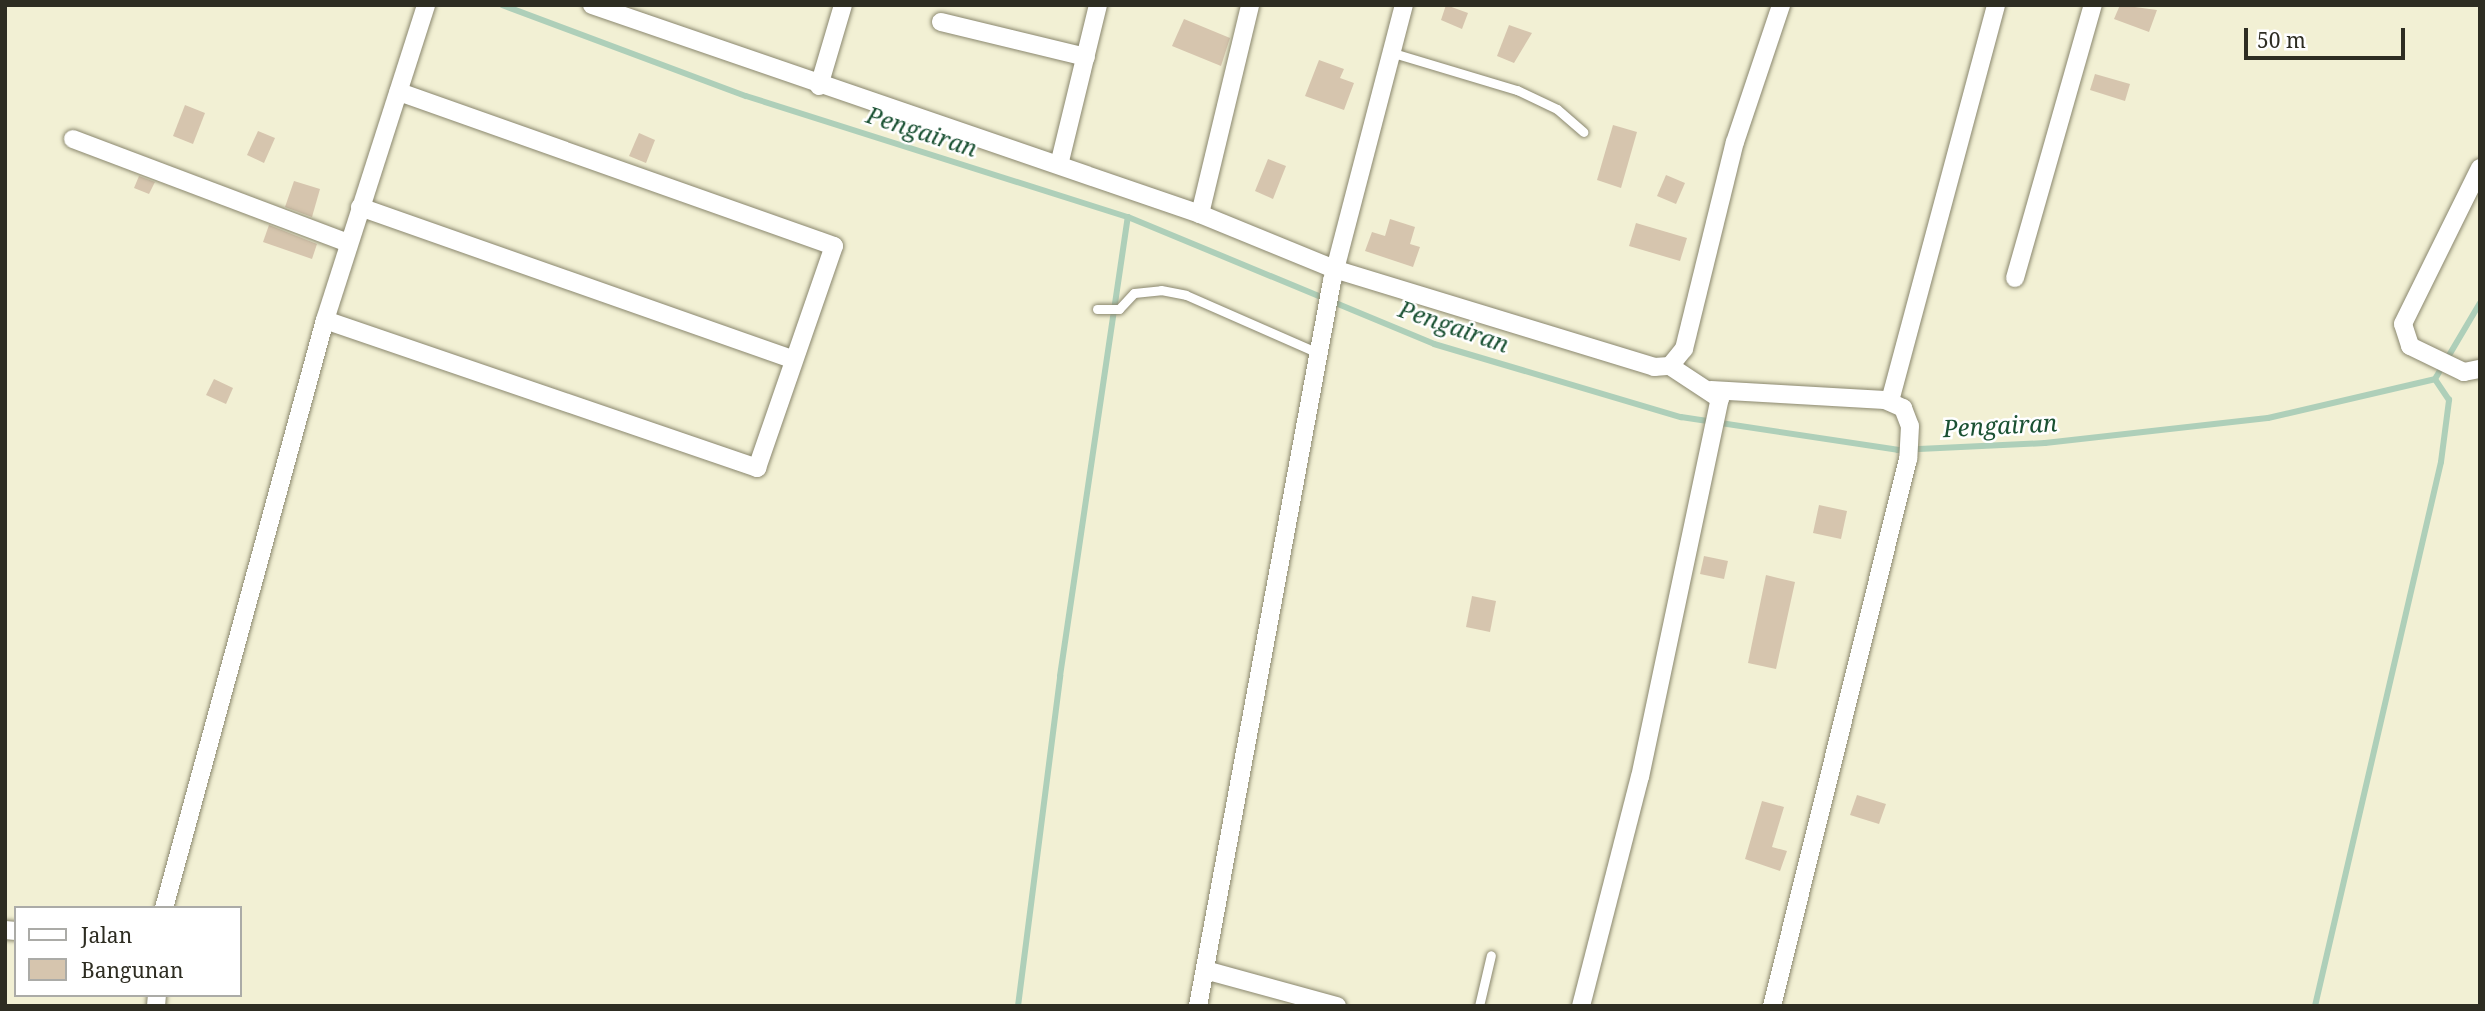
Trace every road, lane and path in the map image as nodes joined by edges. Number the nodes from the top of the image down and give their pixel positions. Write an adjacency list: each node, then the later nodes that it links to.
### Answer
1 (592, 5): 13 (street)
2 (843, 5): 13 (street)
3 (1098, 5): 12 (street)
4 (1250, 5): 20 (street)
5 (1404, 5): 11 (street)
6 (1781, 5): 28 (street)
7 (1996, 5): 31 (street)
8 (2093, 5): 23 (street)
9 (424, 11): 14 (street)
10 (941, 22): 12 (street)
11 (1388, 52): 15 (lane); 22 (street)
12 (1086, 57): 17 (street)
13 (819, 86): 17 (street)
14 (398, 92): 19 (street); 27 (street)
15 (1583, 132)
16 (73, 139): 21 (street)
17 (1059, 165): 20 (street)
18 (2480, 168): 29 (street)
19 (360, 207): 21 (street); 27 (street)
20 (1200, 214): 22 (street)
21 (348, 243): 25 (street)
22 (1333, 275): 26 (street); 28 (street)
23 (2015, 278)
24 (1102, 309): 26 (lane)
25 (325, 320): 27 (street); 32 (street)
26 (1318, 353): 34 (street)
27 (794, 360)
28 (1670, 366): 30 (street)
29 (2472, 370)
30 (1711, 390): 31 (street); 38 (street)
31 (1890, 401): 39 (street)
32 (165, 906)
33 (1491, 955): 37 (lane)
34 (1205, 970): 35 (street); 36 (street)
35 (1198, 1006)
36 (1338, 1006)
37 (1479, 1006)
38 (1581, 1006)
39 (1772, 1006)

